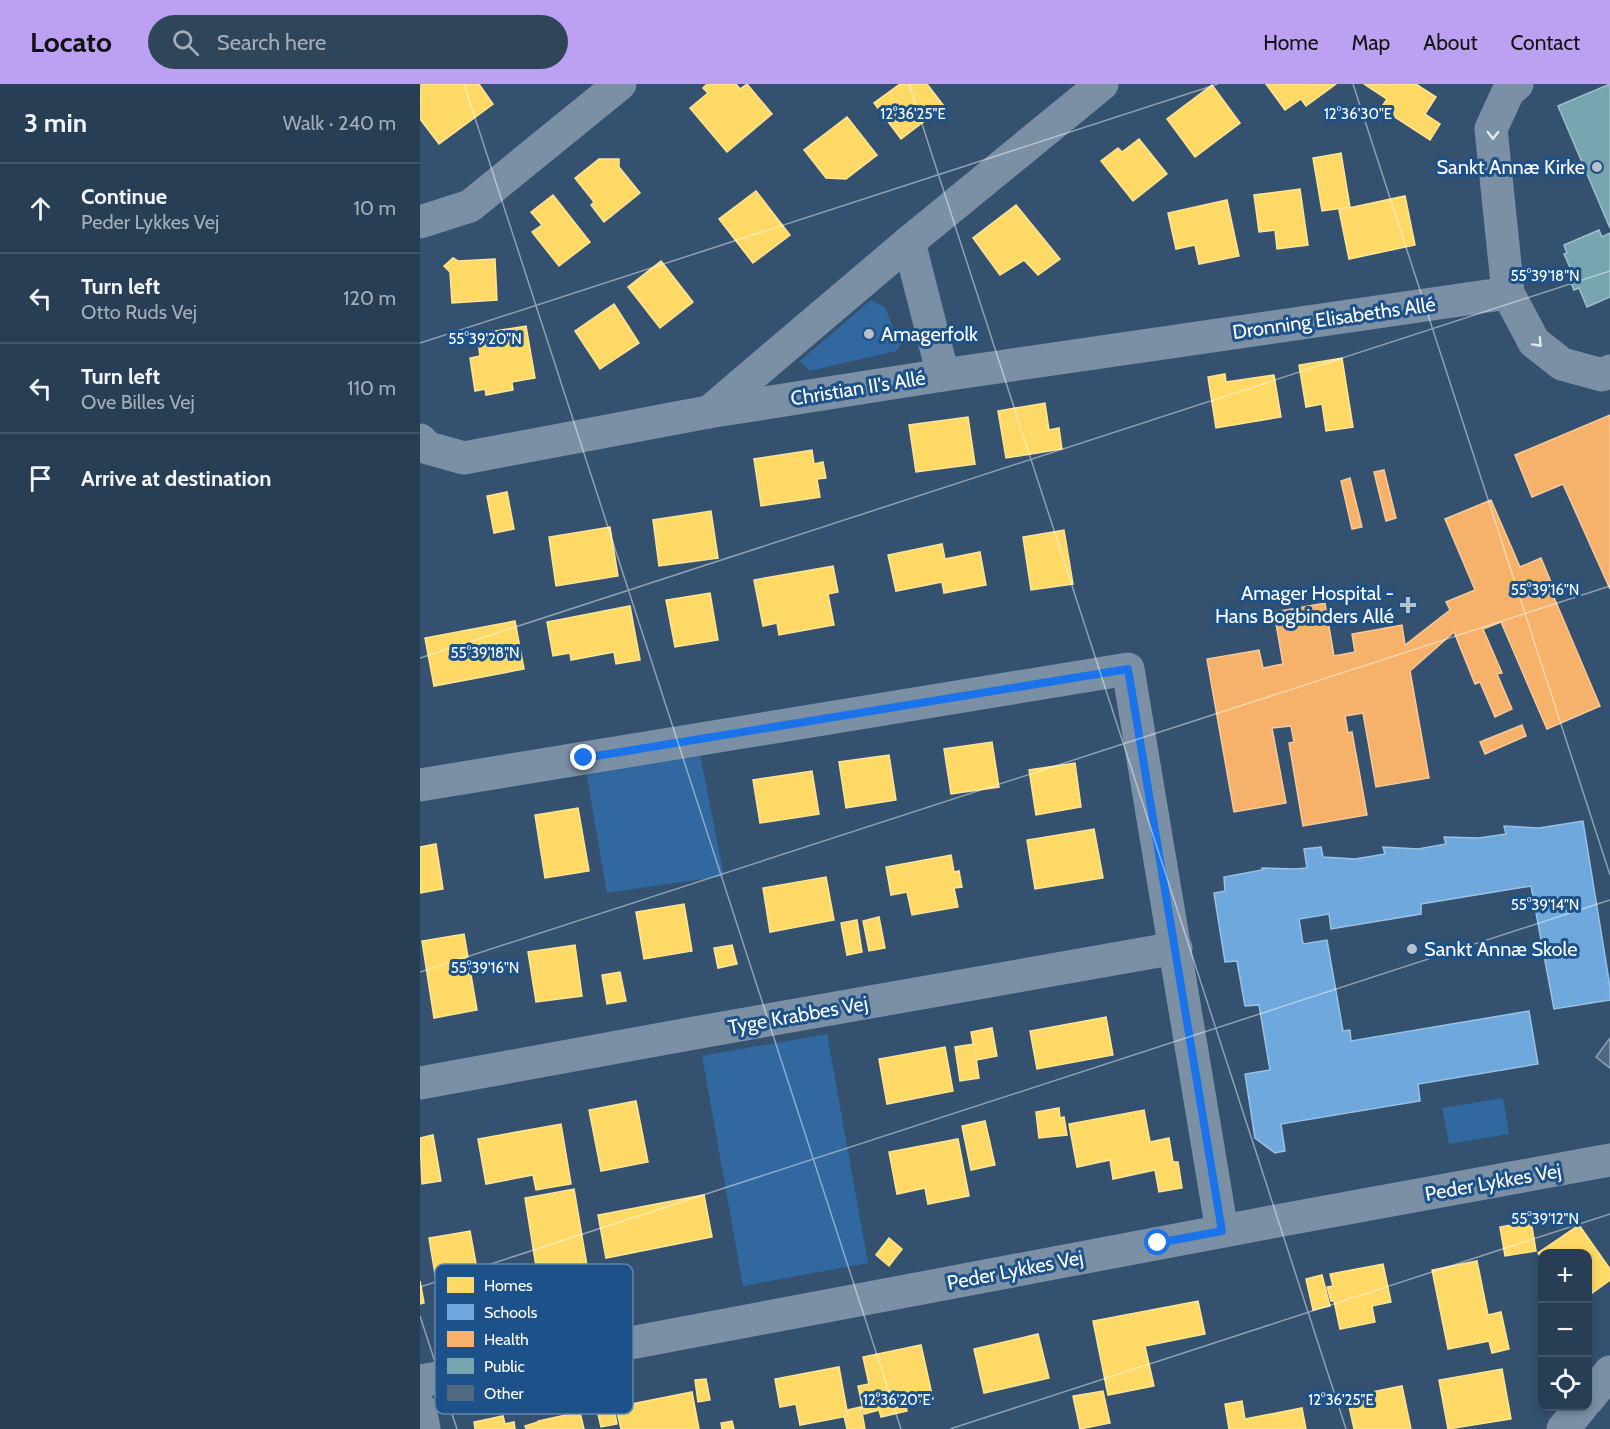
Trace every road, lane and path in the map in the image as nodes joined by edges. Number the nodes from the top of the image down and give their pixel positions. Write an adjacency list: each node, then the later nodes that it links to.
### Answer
1 (620, 84): 4 (street)
2 (1102, 84): 5 (street, Christian II's Allé)
3 (1517, 84): 6 (street, one-way to 6)
4 (420, 222)
5 (909, 242): 8 (street, Christian II's Allé); 9 (street, Christian II's Allé)
6 (1508, 293): 7 (street, one-way to 7); 8 (street, Dronning Elisabeths Allé)
7 (1610, 371)
8 (943, 375): 9 (street, Christian II's Allé)
9 (708, 412): 10 (street, Christian II's Allé)
10 (420, 440)
11 (420, 785): 12 (street)
12 (1176, 948): 13 (street, Tyge Krabbes Vej); 15 (street)
13 (420, 1083)
14 (1610, 1160): 15 (street, Peder Lykkes Vej)
15 (1222, 1231): 16 (street, Peder Lykkes Vej)
16 (633, 1343)
17 (1610, 1372): 20 (street)
18 (435, 1379): 19 (street, Peder Lykkes Vej)
19 (420, 1381)
20 (1592, 1393)
21 (420, 1408): 23 (street)
22 (1579, 1411): 24 (street)
23 (423, 1429)
24 (1563, 1429)

